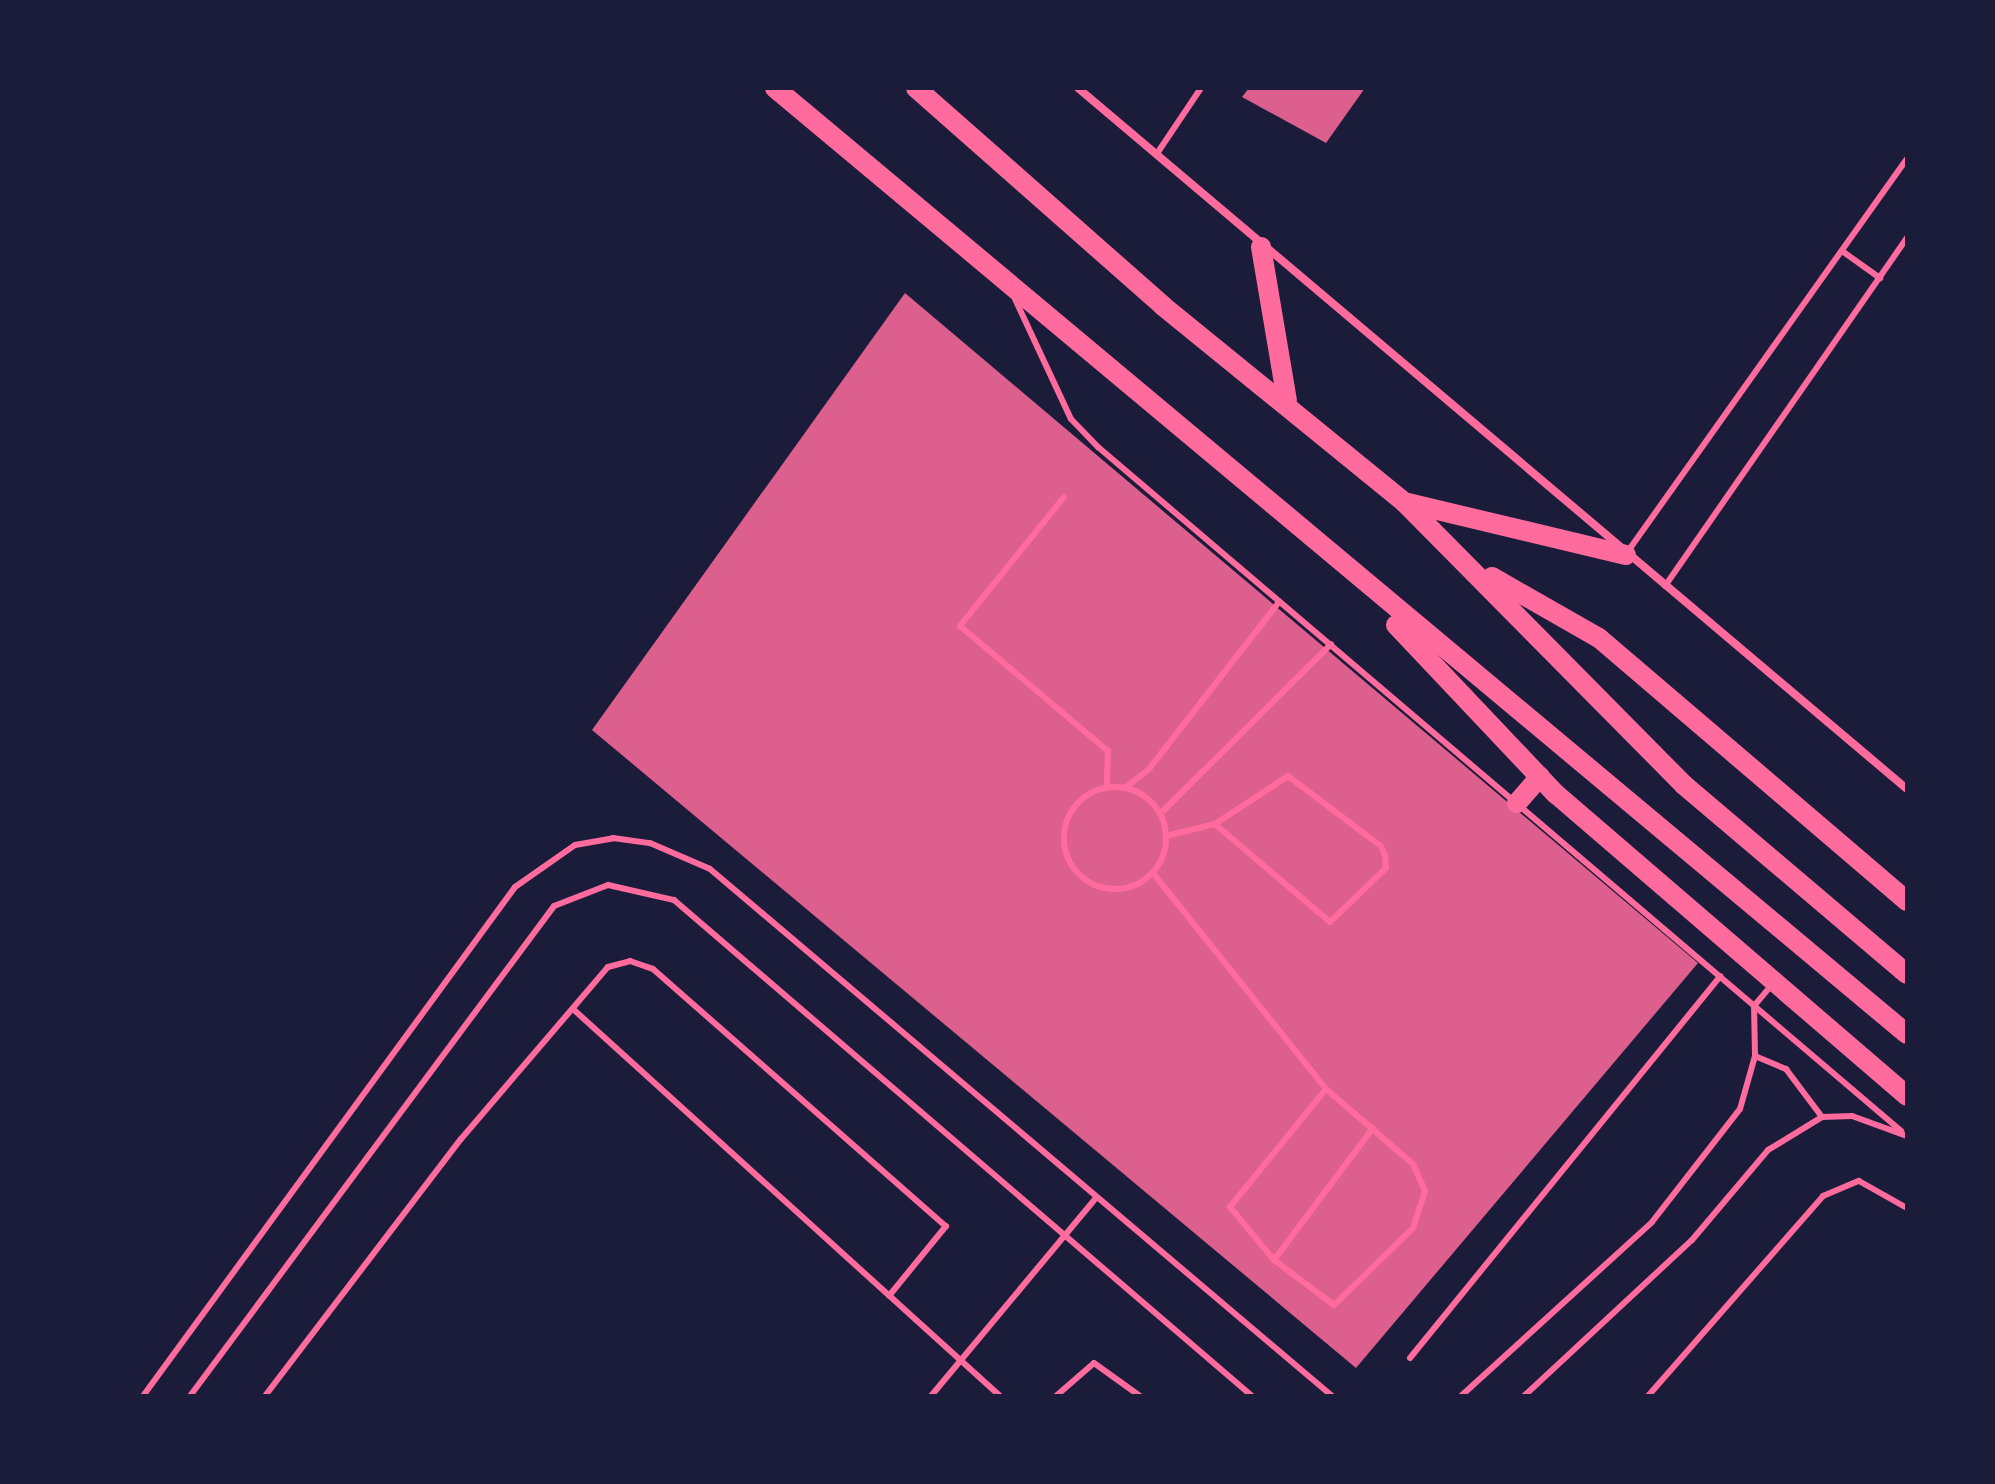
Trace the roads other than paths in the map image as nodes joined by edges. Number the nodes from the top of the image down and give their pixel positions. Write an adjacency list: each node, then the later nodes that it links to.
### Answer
1 (775, 88): 11 (main road)
2 (916, 88): 12 (main road)
3 (1078, 88): 5 (street)
4 (1201, 88): 5 (lane)
5 (1156, 155): 8 (street)
6 (1907, 159): 9 (lane)
7 (1907, 238): 10 (lane)
8 (1261, 247): 12 (main road); 16 (street)
9 (1842, 251): 10 (lane); 16 (lane)
10 (1880, 278): 18 (lane)
11 (1009, 285): 15 (main road); 19 (lane)
12 (1287, 400): 14 (main road)
13 (1064, 497): 22 (lane)
14 (1404, 502): 16 (main road); 17 (main road)
15 (1330, 555): 21 (main road); 36 (main road)
16 (1626, 555): 18 (street)
17 (1470, 564): 30 (main road); 31 (main road)
18 (1665, 586): 24 (street)
19 (1279, 602): 20 (lane); 23 (lane)
20 (1331, 644): 25 (lane); 26 (lane)
21 (1540, 777): 25 (main road); 33 (main road)
22 (1107, 787): 23 (lane); 29 (lane)
23 (1125, 788): 26 (lane)
24 (1907, 789)
25 (1517, 803): 32 (lane)
26 (1160, 814): 28 (lane)
27 (1215, 824): 27 (lane); 28 (lane)
28 (1166, 836): 29 (lane)
29 (1153, 873): 38 (lane)
30 (1907, 901)
31 (1907, 974)
32 (1720, 976): 34 (lane); 48 (lane)
33 (1776, 979): 34 (lane); 39 (main road)
34 (1754, 1006): 37 (lane); 42 (lane)
35 (573, 1009): 47 (lane); 47 (lane); 52 (lane)
36 (1907, 1034)
37 (1755, 1056): 40 (lane); 59 (lane)
38 (1326, 1089): 41 (lane); 46 (lane)
39 (1907, 1096)
40 (1822, 1117): 42 (lane); 60 (lane)
41 (1373, 1128): 46 (lane); 46 (lane)
42 (1904, 1134)
43 (1096, 1198): 45 (lane); 50 (lane); 58 (lane)
44 (1907, 1208): 61 (lane)
45 (1061, 1239): 49 (lane); 51 (lane); 57 (lane)
46 (1274, 1260)
47 (889, 1296): 49 (lane)
48 (1410, 1358)
49 (960, 1361): 53 (lane); 54 (lane)
50 (143, 1396)
51 (190, 1396)
52 (265, 1396)
53 (931, 1396)
54 (1000, 1396)
55 (1056, 1396): 56 (lane)
56 (1140, 1396)
57 (1252, 1396)
58 (1332, 1396)
59 (1461, 1396)
60 (1524, 1396)
61 (1648, 1396)

